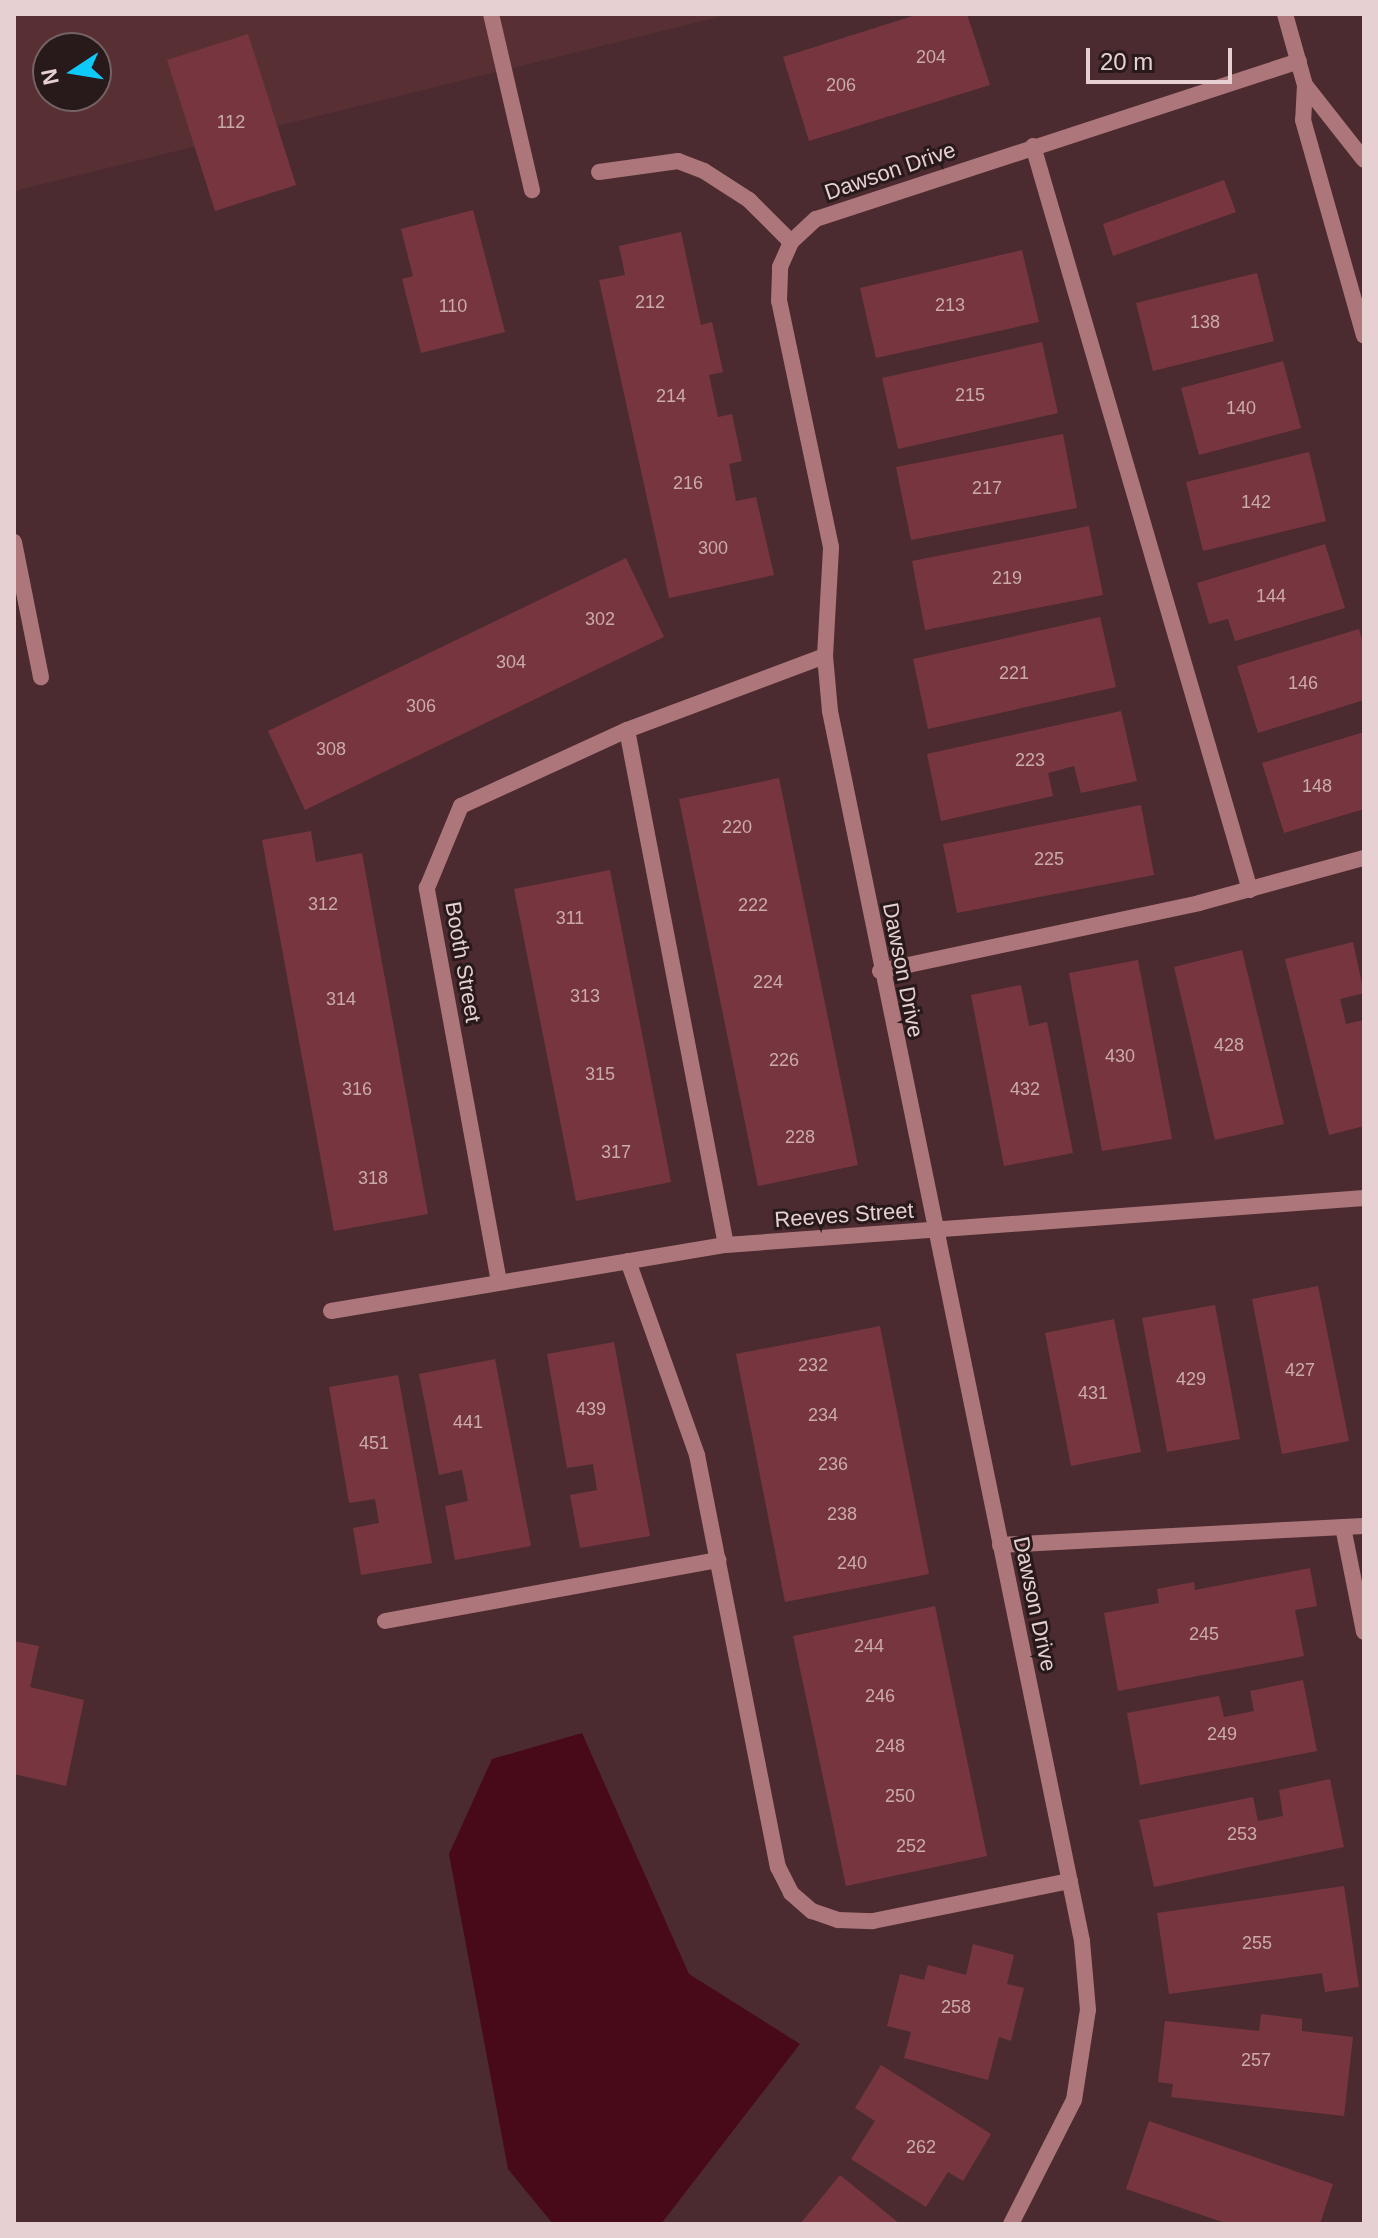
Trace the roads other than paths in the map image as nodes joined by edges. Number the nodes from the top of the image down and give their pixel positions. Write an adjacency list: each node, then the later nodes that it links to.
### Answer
1 (491, 14): 8 (street)
2 (1285, 14): 3 (street)
3 (1299, 61): 4 (street); 5 (street, Dawson Drive)
4 (1305, 85): 6 (street); 10 (street)
5 (1033, 146): 9 (street, Dawson Drive); 16 (street)
6 (1364, 160)
7 (599, 172): 9 (street)
8 (532, 190)
9 (791, 242): 12 (street, Dawson Drive)
10 (1364, 336)
11 (14, 542): 13 (street)
12 (825, 656): 14 (street, Booth Street); 17 (street, Dawson Drive)
13 (41, 677)
14 (627, 730): 20 (street); 22 (street, Booth Street)
15 (1364, 858): 16 (street)
16 (1250, 890): 17 (street)
17 (880, 971): 19 (street, Dawson Drive)
18 (1364, 1198): 19 (street, Reeves Street)
19 (935, 1231): 20 (street, Reeves Street); 26 (street, Dawson Drive)
20 (726, 1245): 21 (street, Reeves Street)
21 (628, 1261): 22 (street, Reeves Street); 27 (street)
22 (499, 1282): 23 (street, Reeves Street)
23 (331, 1311)
24 (1364, 1526): 25 (street)
25 (1343, 1527): 26 (street); 29 (street)
26 (1000, 1545): 30 (street, Dawson Drive)
27 (718, 1560): 28 (street); 30 (street)
28 (385, 1621)
29 (1364, 1632)
30 (1070, 1881): 31 (street, Dawson Drive)
31 (1011, 2224)

